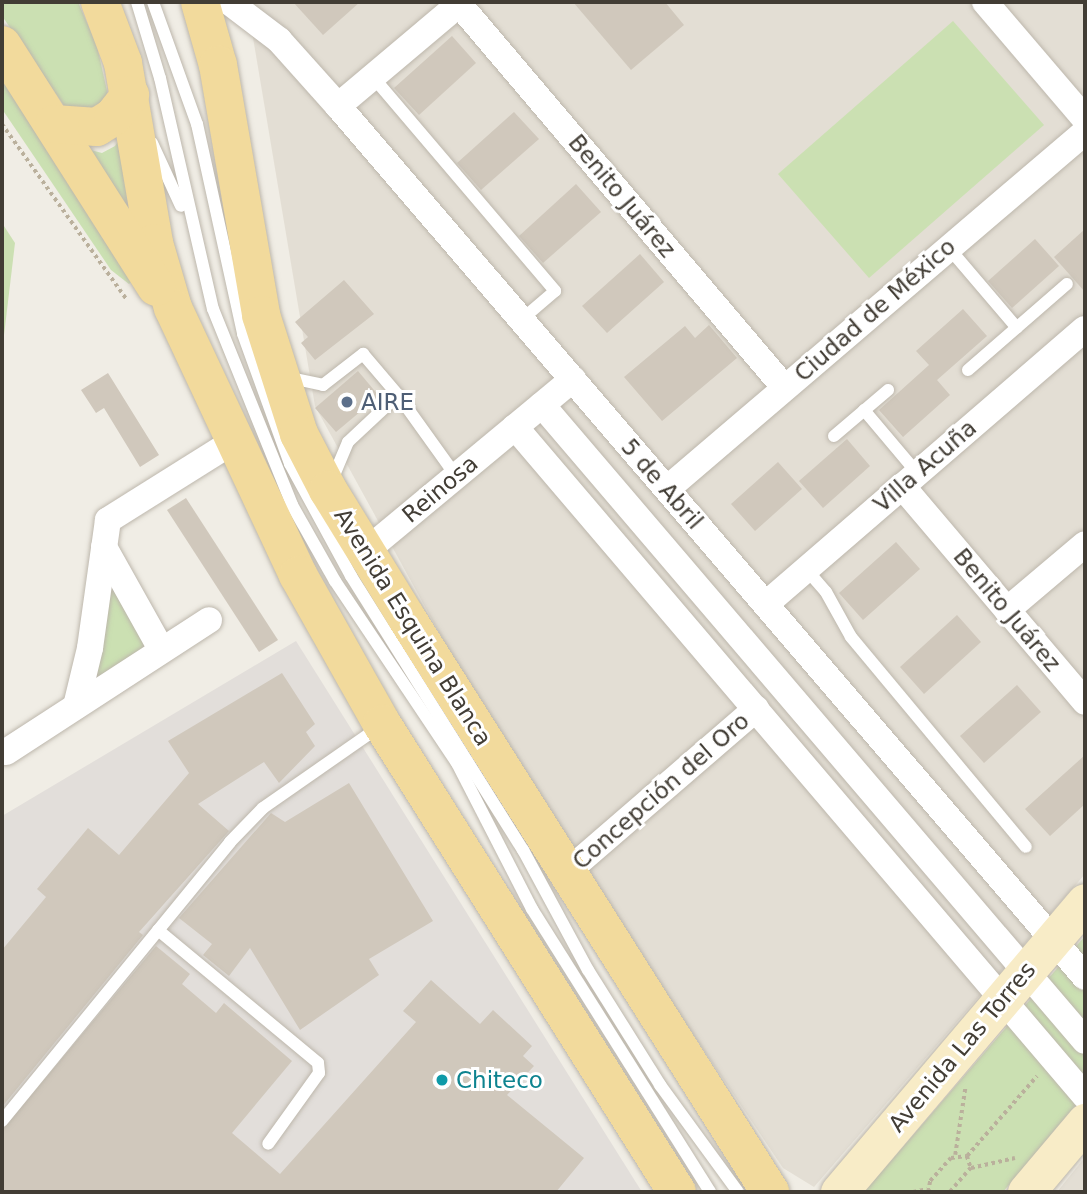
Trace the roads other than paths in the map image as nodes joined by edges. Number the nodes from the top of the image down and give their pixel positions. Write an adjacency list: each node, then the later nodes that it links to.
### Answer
1 (100, 2): 9 (main road)
2 (137, 2): 14 (lane)
3 (153, 2): 63 (lane)
4 (200, 2): 22 (main road, Avenida Esquina Blanca)
5 (229, 2): 10 (street, 5 de Abril)
6 (996, 6): 11 (street)
7 (2, 45): 12 (main road)
8 (373, 77): 10 (street); 18 (lane); 24 (street, Benito Juárez)
9 (130, 95): 12 (main road); 14 (lane); 17 (main road)
10 (338, 106): 18 (street, 5 de Abril)
11 (1085, 119)
12 (54, 124): 17 (main road)
13 (1085, 132): 15 (street, Ciudad de México)
14 (191, 228): 62 (lane)
15 (948, 247): 19 (lane); 24 (street, Ciudad de México)
16 (1067, 284): 19 (lane)
17 (173, 308): 31 (main road)
18 (521, 320): 23 (street, 5 de Abril)
19 (1017, 328): 21 (lane)
20 (1085, 329): 33 (street, Villa Acuña)
21 (968, 370)
22 (277, 376): 26 (lane); 35 (main road, Avenida Esquina Blanca)
23 (573, 379): 27 (street, Reinosa); 34 (street, 5 de Abril)
24 (784, 387): 34 (street, Ciudad de México)
25 (888, 390): 28 (lane)
26 (398, 395): 32 (lane); 35 (lane)
27 (542, 405): 29 (street, Reinosa); 55 (street)
28 (864, 411): 30 (lane); 33 (lane)
29 (515, 428): 32 (street, Reinosa); 46 (street)
30 (834, 436)
31 (234, 441): 37 (street); 47 (main road)
32 (456, 476): 38 (street, Reinosa)
33 (909, 480): 39 (street, Villa Acuña); 41 (street, Benito Juárez)
34 (667, 489): 40 (street, 5 de Abril)
35 (328, 490): 38 (main road, Avenida Esquina Blanca)
36 (1085, 544): 41 (street)
37 (104, 547): 43 (street); 45 (street)
38 (366, 551): 50 (main road, Avenida Esquina Blanca)
39 (806, 569): 40 (street, Villa Acuña); 49 (lane)
40 (766, 604): 53 (street, 5 de Abril)
41 (1007, 611): 44 (street, Benito Juárez)
42 (209, 620): 43 (street)
43 (161, 649): 45 (street)
44 (1085, 702)
45 (76, 706): 48 (street)
46 (756, 709): 50 (street, Concepción del Oro); 55 (street)
47 (382, 724): 52 (lane); 61 (main road)
48 (6, 752)
49 (1026, 848)
50 (567, 872): 64 (main road, Avenida Esquina Blanca)
51 (1085, 902): 53 (street, Avenida Las Torres)
52 (158, 930): 58 (lane); 60 (lane)
53 (1054, 940): 54 (street, 5 de Abril); 55 (street, Avenida Las Torres)
54 (1085, 977)
55 (1014, 986): 56 (street); 57 (street); 65 (street, Avenida Las Torres)
56 (1085, 1041)
57 (1085, 1096)
58 (2, 1121)
59 (1085, 1122): 66 (street)
60 (268, 1144)
61 (677, 1192)
62 (710, 1192)
63 (737, 1192)
64 (770, 1192)
65 (839, 1192)
66 (1026, 1192)

